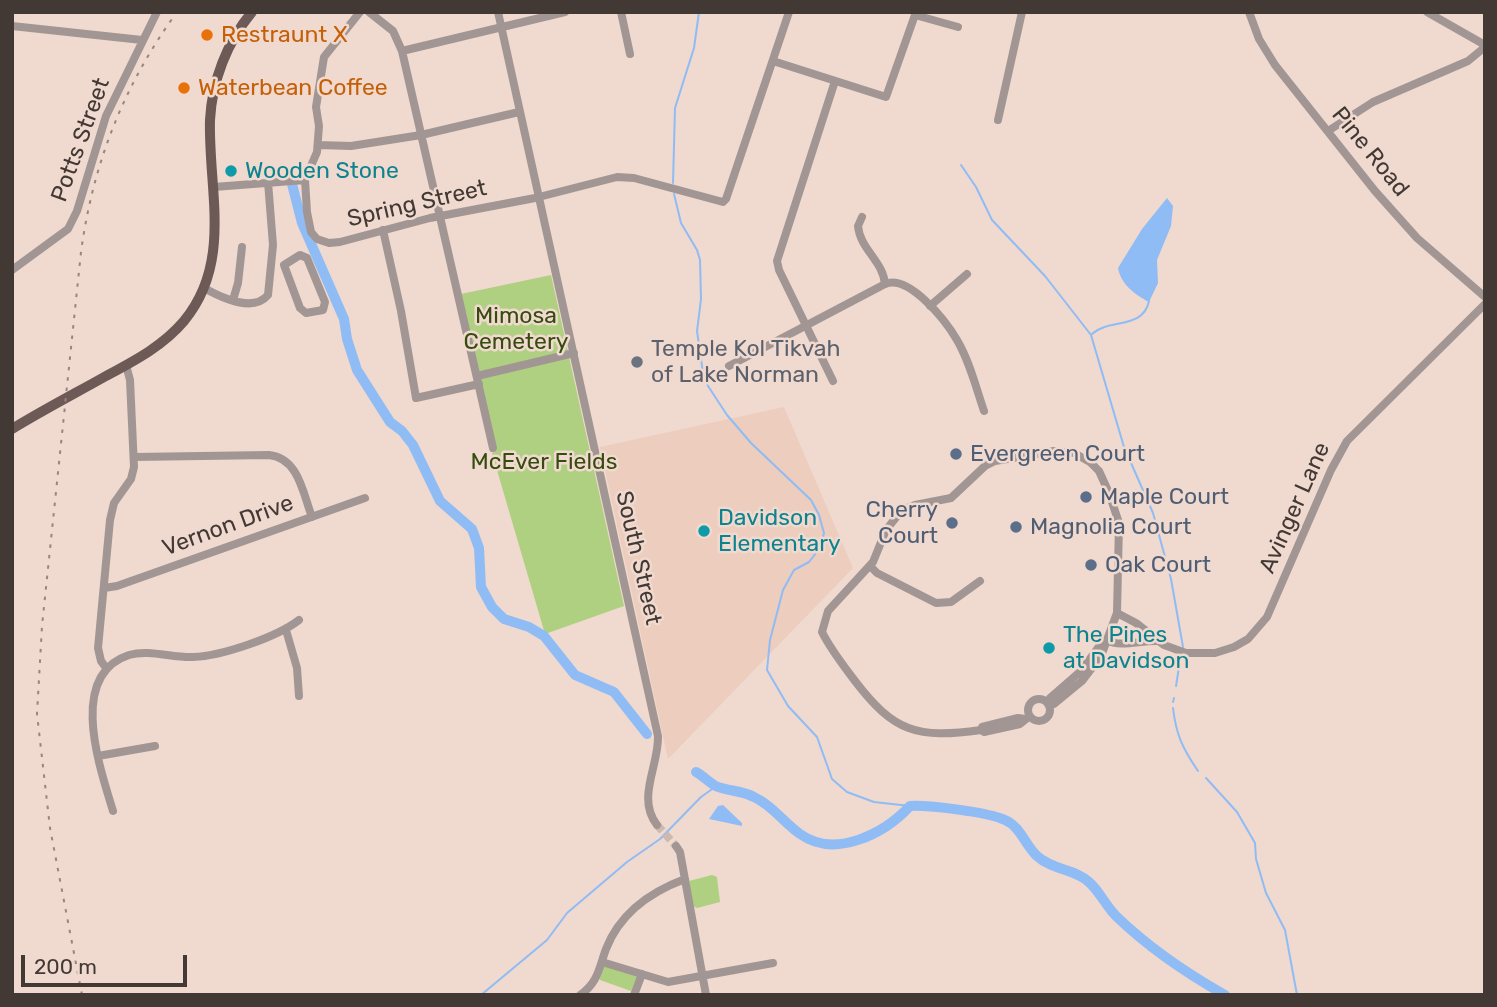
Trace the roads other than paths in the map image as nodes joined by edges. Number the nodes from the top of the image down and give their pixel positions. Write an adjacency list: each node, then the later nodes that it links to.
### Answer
1 (157, 12): 16 (street, Potts Street)
2 (360, 12): 26 (street, Spring Street)
3 (369, 12): 18 (street)
4 (498, 12): 15 (street, South Street)
5 (565, 12): 15 (street)
6 (621, 12): 19 (street)
7 (789, 12): 20 (street)
8 (1023, 12): 23 (street)
9 (1249, 12): 24 (street, Pine Road)
10 (1427, 12): 17 (street)
11 (248, 13): 29 (main road)
12 (915, 13): 14 (street); 21 (street)
13 (12, 26): 16 (street)
14 (958, 27)
15 (501, 29): 18 (street); 22 (street, South Street)
16 (142, 40): 35 (street, Potts Street)
17 (1485, 46): 24 (street)
18 (402, 51): 25 (street)
19 (630, 54)
20 (773, 61): 21 (street); 30 (street, Spring Street)
21 (835, 81): 46 (street)
22 (519, 112): 25 (street); 30 (street, South Street)
23 (998, 120)
24 (1328, 131): 42 (street, Pine Road)
25 (421, 135): 26 (street); 31 (street)
26 (318, 145): 27 (street, Spring Street)
27 (305, 180): 28 (street); 33 (street, Spring Street)
28 (268, 182): 29 (street); 36 (street)
29 (214, 187): 41 (main road)
30 (539, 197): 31 (street, Spring Street); 47 (street, South Street)
31 (439, 217): 33 (street, Spring Street); 50 (street)
32 (862, 217): 40 (street)
33 (383, 230): 50 (street)
34 (242, 247): 43 (street)
35 (16, 261): 38 (street, Potts Street)
36 (272, 264): 37 (street); 43 (street)
37 (284, 265): 37 (street)
38 (12, 270)
39 (967, 274): 45 (street)
40 (885, 284): 45 (street); 46 (street)
41 (204, 288): 43 (street); 48 (main road)
42 (1485, 297)
43 (233, 300)
44 (1485, 304): 65 (street, Avinger Lane)
45 (930, 306): 52 (street)
46 (806, 325): 49 (street); 51 (street)
47 (573, 353): 50 (street); 73 (street, South Street)
48 (126, 365): 53 (main road); 55 (street)
49 (729, 366)
50 (478, 380): 54 (street)
51 (833, 381)
52 (985, 411)
53 (12, 429)
54 (493, 448)
55 (134, 457): 57 (street); 60 (street)
56 (365, 498): 57 (street, Vernon Drive)
57 (312, 517): 60 (street, Vernon Drive)
58 (870, 566): 59 (street); 61 (street); 69 (street)
59 (980, 581)
60 (104, 588): 66 (street)
61 (1116, 613): 64 (street); 65 (street, Avinger Lane)
62 (299, 620): 63 (street)
63 (286, 630): 66 (street); 67 (street)
64 (1105, 641): 65 (street, Avinger Lane); 68 (street)
65 (1158, 641)
66 (107, 669): 71 (street)
67 (299, 696)
68 (1049, 704): 69 (street); 69 (street)
69 (1027, 717)
70 (155, 747): 71 (street)
71 (98, 756): 72 (street)
72 (113, 810)
73 (657, 825)
74 (676, 846): 75 (street)
75 (685, 879): 76 (street); 79 (street)
76 (603, 962): 78 (street); 80 (street)
77 (774, 963): 79 (street)
78 (642, 974): 79 (street); 81 (street)
79 (702, 977): 82 (street)
80 (580, 995)
81 (634, 995)
82 (706, 995)

